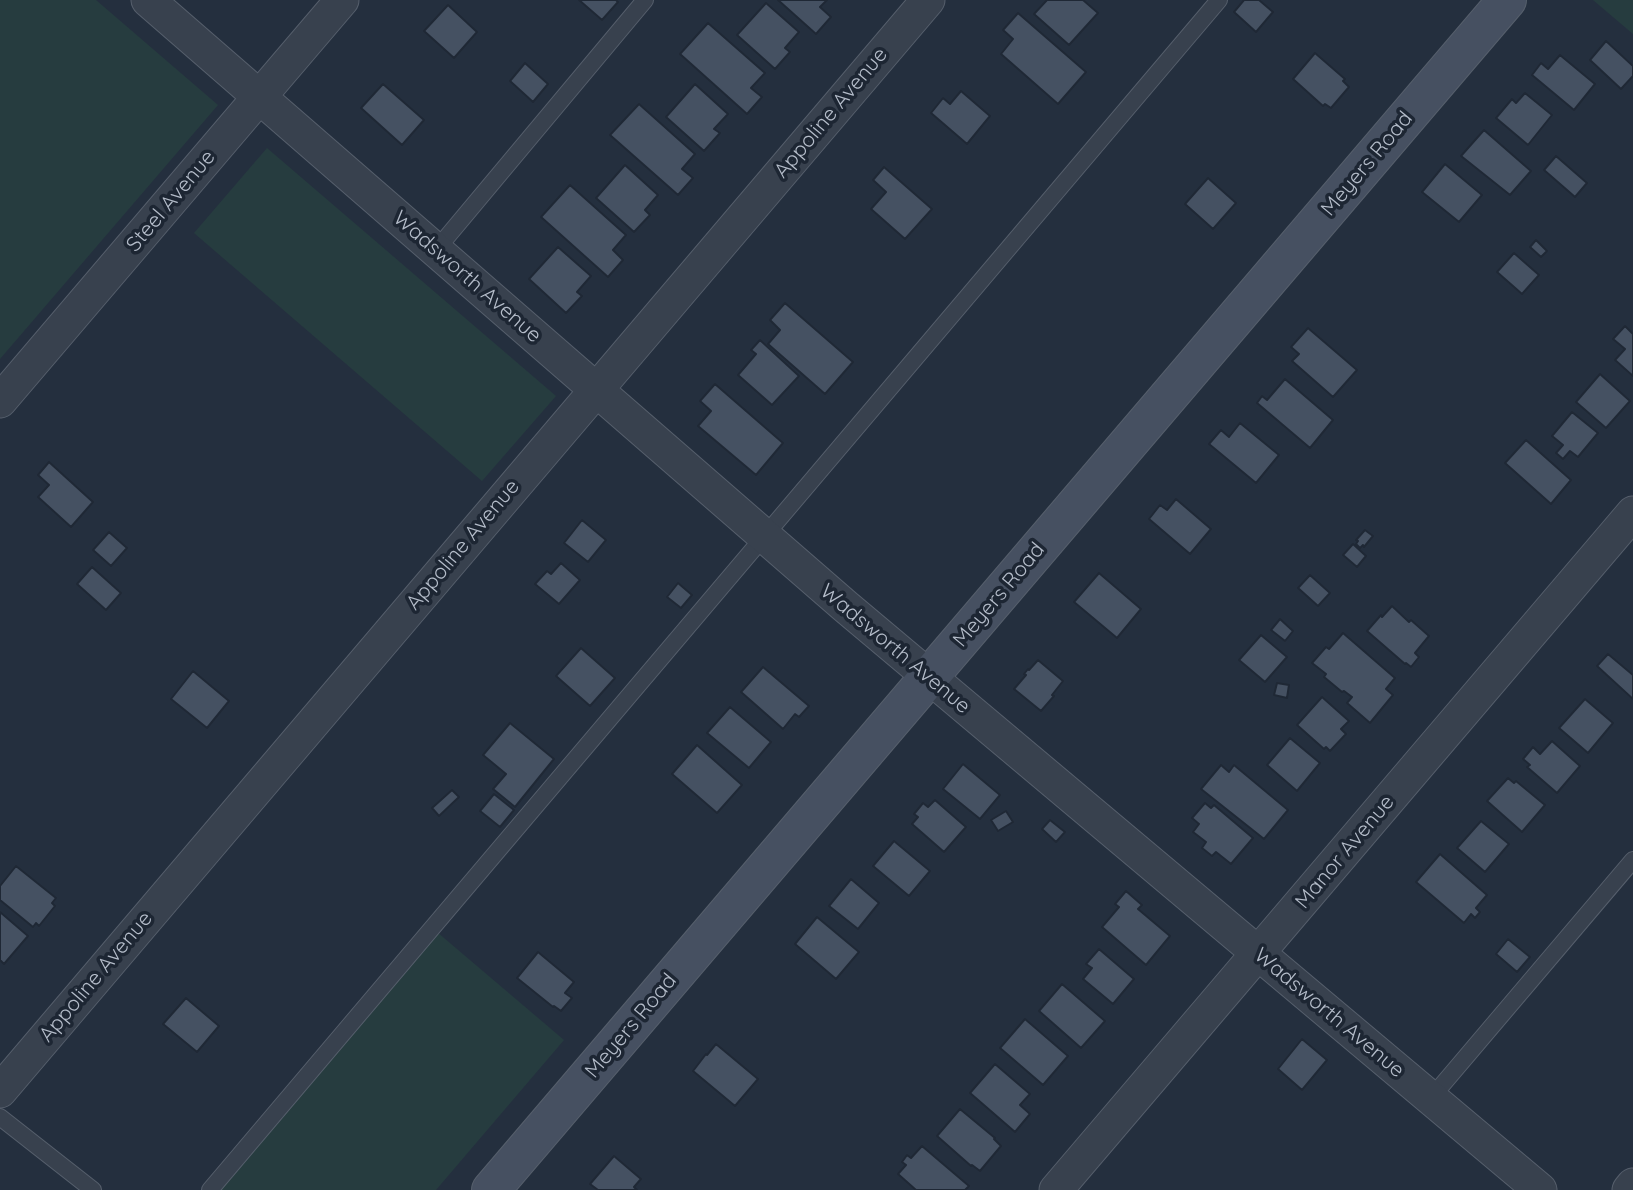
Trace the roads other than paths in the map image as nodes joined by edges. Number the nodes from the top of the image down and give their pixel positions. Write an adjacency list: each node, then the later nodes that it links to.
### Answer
1 (148, 0): 7 (street, Wadsworth Avenue)
2 (342, 0): 7 (street, Steel Avenue)
3 (645, 0): 8 (lane)
4 (928, 0): 9 (street, Appoline Avenue)
5 (1219, 0): 12 (lane)
6 (1507, 0): 13 (street, Meyers Road)
7 (260, 96): 8 (street, Wadsworth Avenue); 10 (street, Steel Avenue)
8 (436, 250): 9 (street, Wadsworth Avenue)
9 (596, 389): 12 (street, Wadsworth Avenue); 16 (street, Appoline Avenue)
10 (0, 401)
11 (1633, 513): 15 (street, Manor Avenue)
12 (764, 536): 13 (street, Wadsworth Avenue); 21 (lane)
13 (929, 677): 15 (street, Wadsworth Avenue); 22 (street, Meyers Road)
14 (1633, 860): 17 (lane)
15 (1258, 953): 17 (street, Wadsworth Avenue); 23 (street, Manor Avenue)
16 (0, 1091)
17 (1431, 1098): 24 (street, Wadsworth Avenue)
18 (0, 1117): 20 (lane)
19 (1633, 1185): 25 (street)
20 (93, 1190)
21 (210, 1190)
22 (491, 1190)
23 (1056, 1190)
24 (1540, 1190)
25 (1629, 1190)

